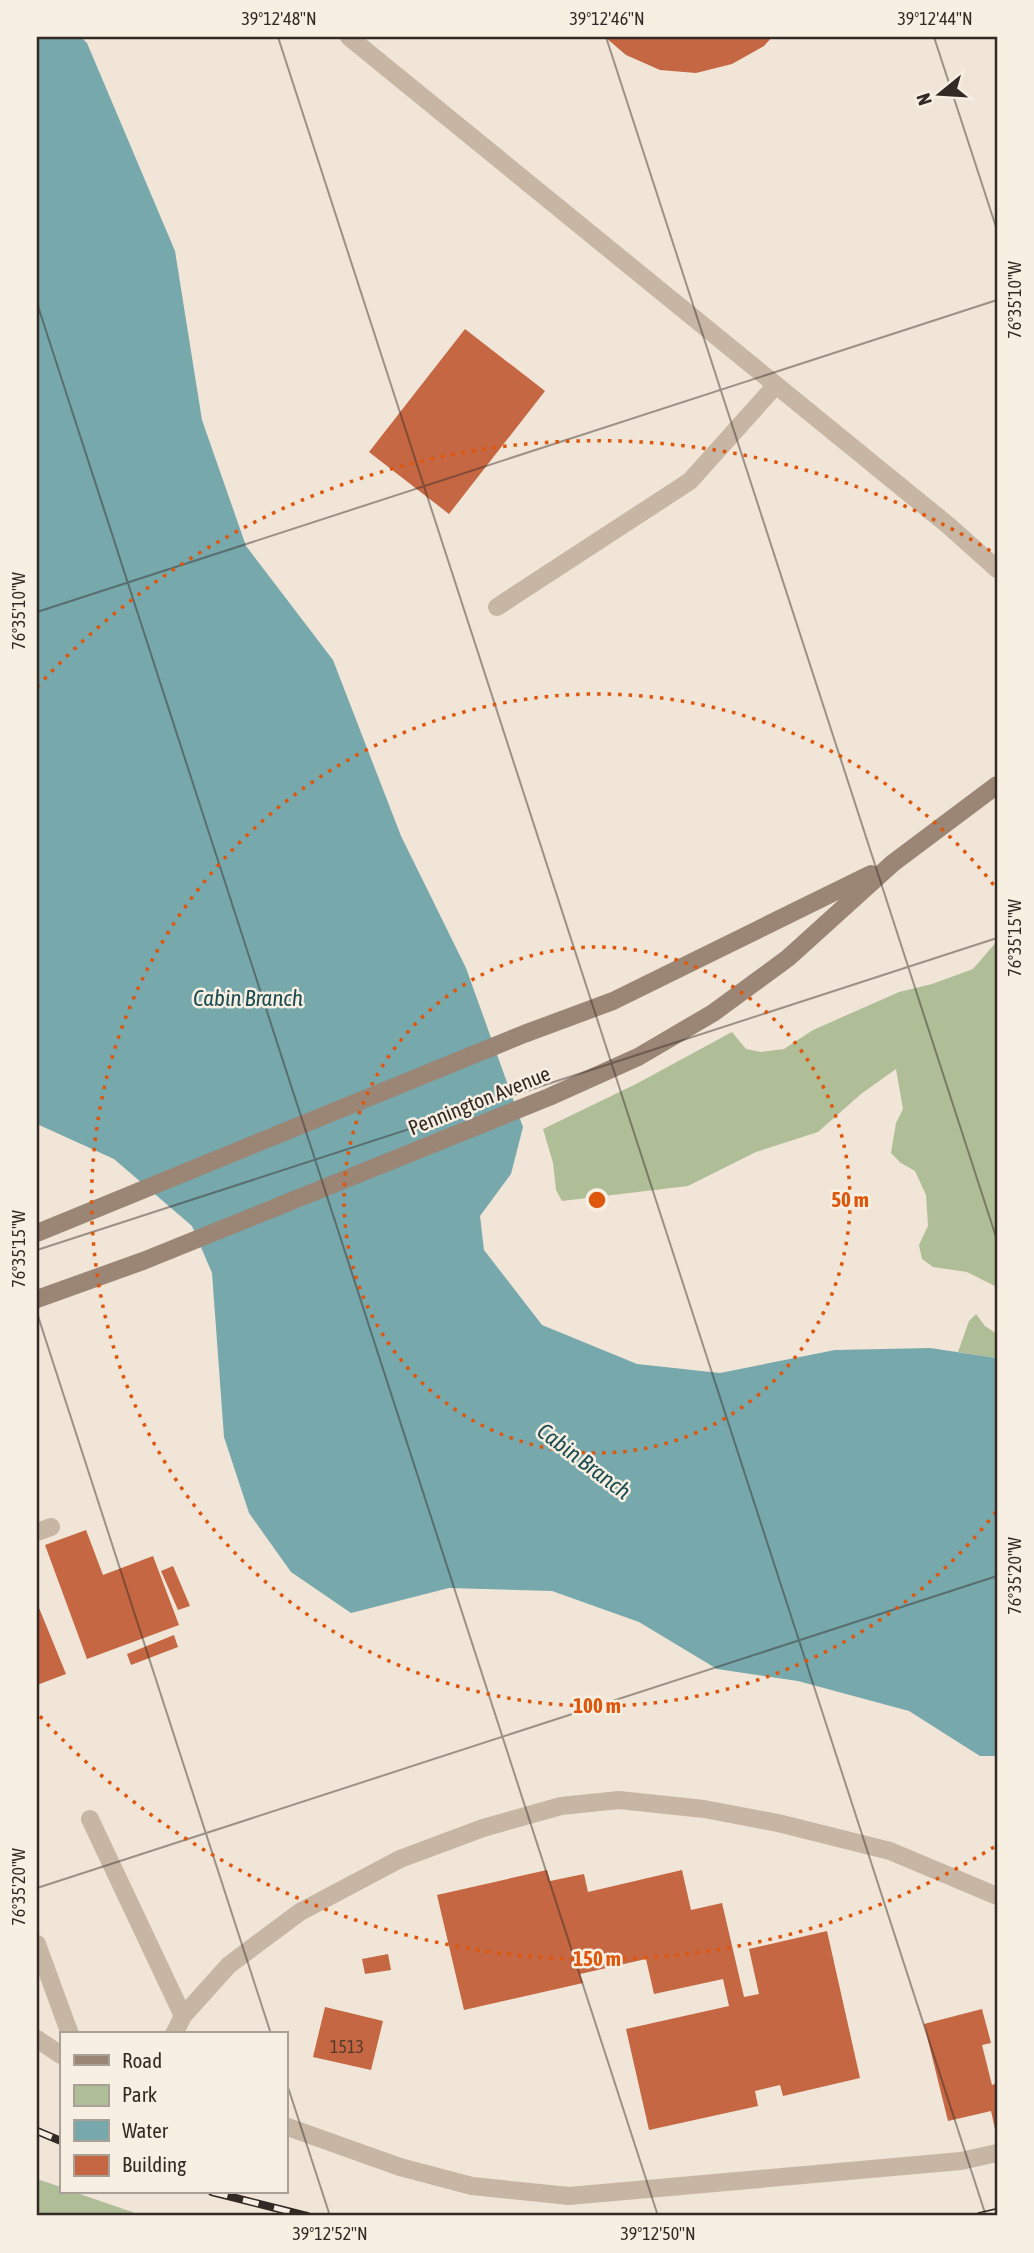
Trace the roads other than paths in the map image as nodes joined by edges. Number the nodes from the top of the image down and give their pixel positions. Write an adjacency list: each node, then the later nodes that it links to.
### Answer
1 (349, 37): 2 (lane)
2 (776, 385): 3 (lane); 4 (lane)
3 (997, 569)
4 (497, 607)
5 (997, 785): 6 (main road, Pennington Avenue)
6 (893, 863): 7 (main road, Pennington Avenue); 8 (main road, Pennington Avenue)
7 (37, 1233)
8 (37, 1299)
9 (90, 1819): 12 (lane)
10 (997, 1896): 12 (lane)
11 (37, 1944): 13 (lane)
12 (183, 2016): 14 (lane)
13 (68, 2032)
14 (175, 2032)
15 (37, 2039): 16 (lane)
16 (60, 2054)
17 (287, 2127): 18 (lane)
18 (997, 2153)

